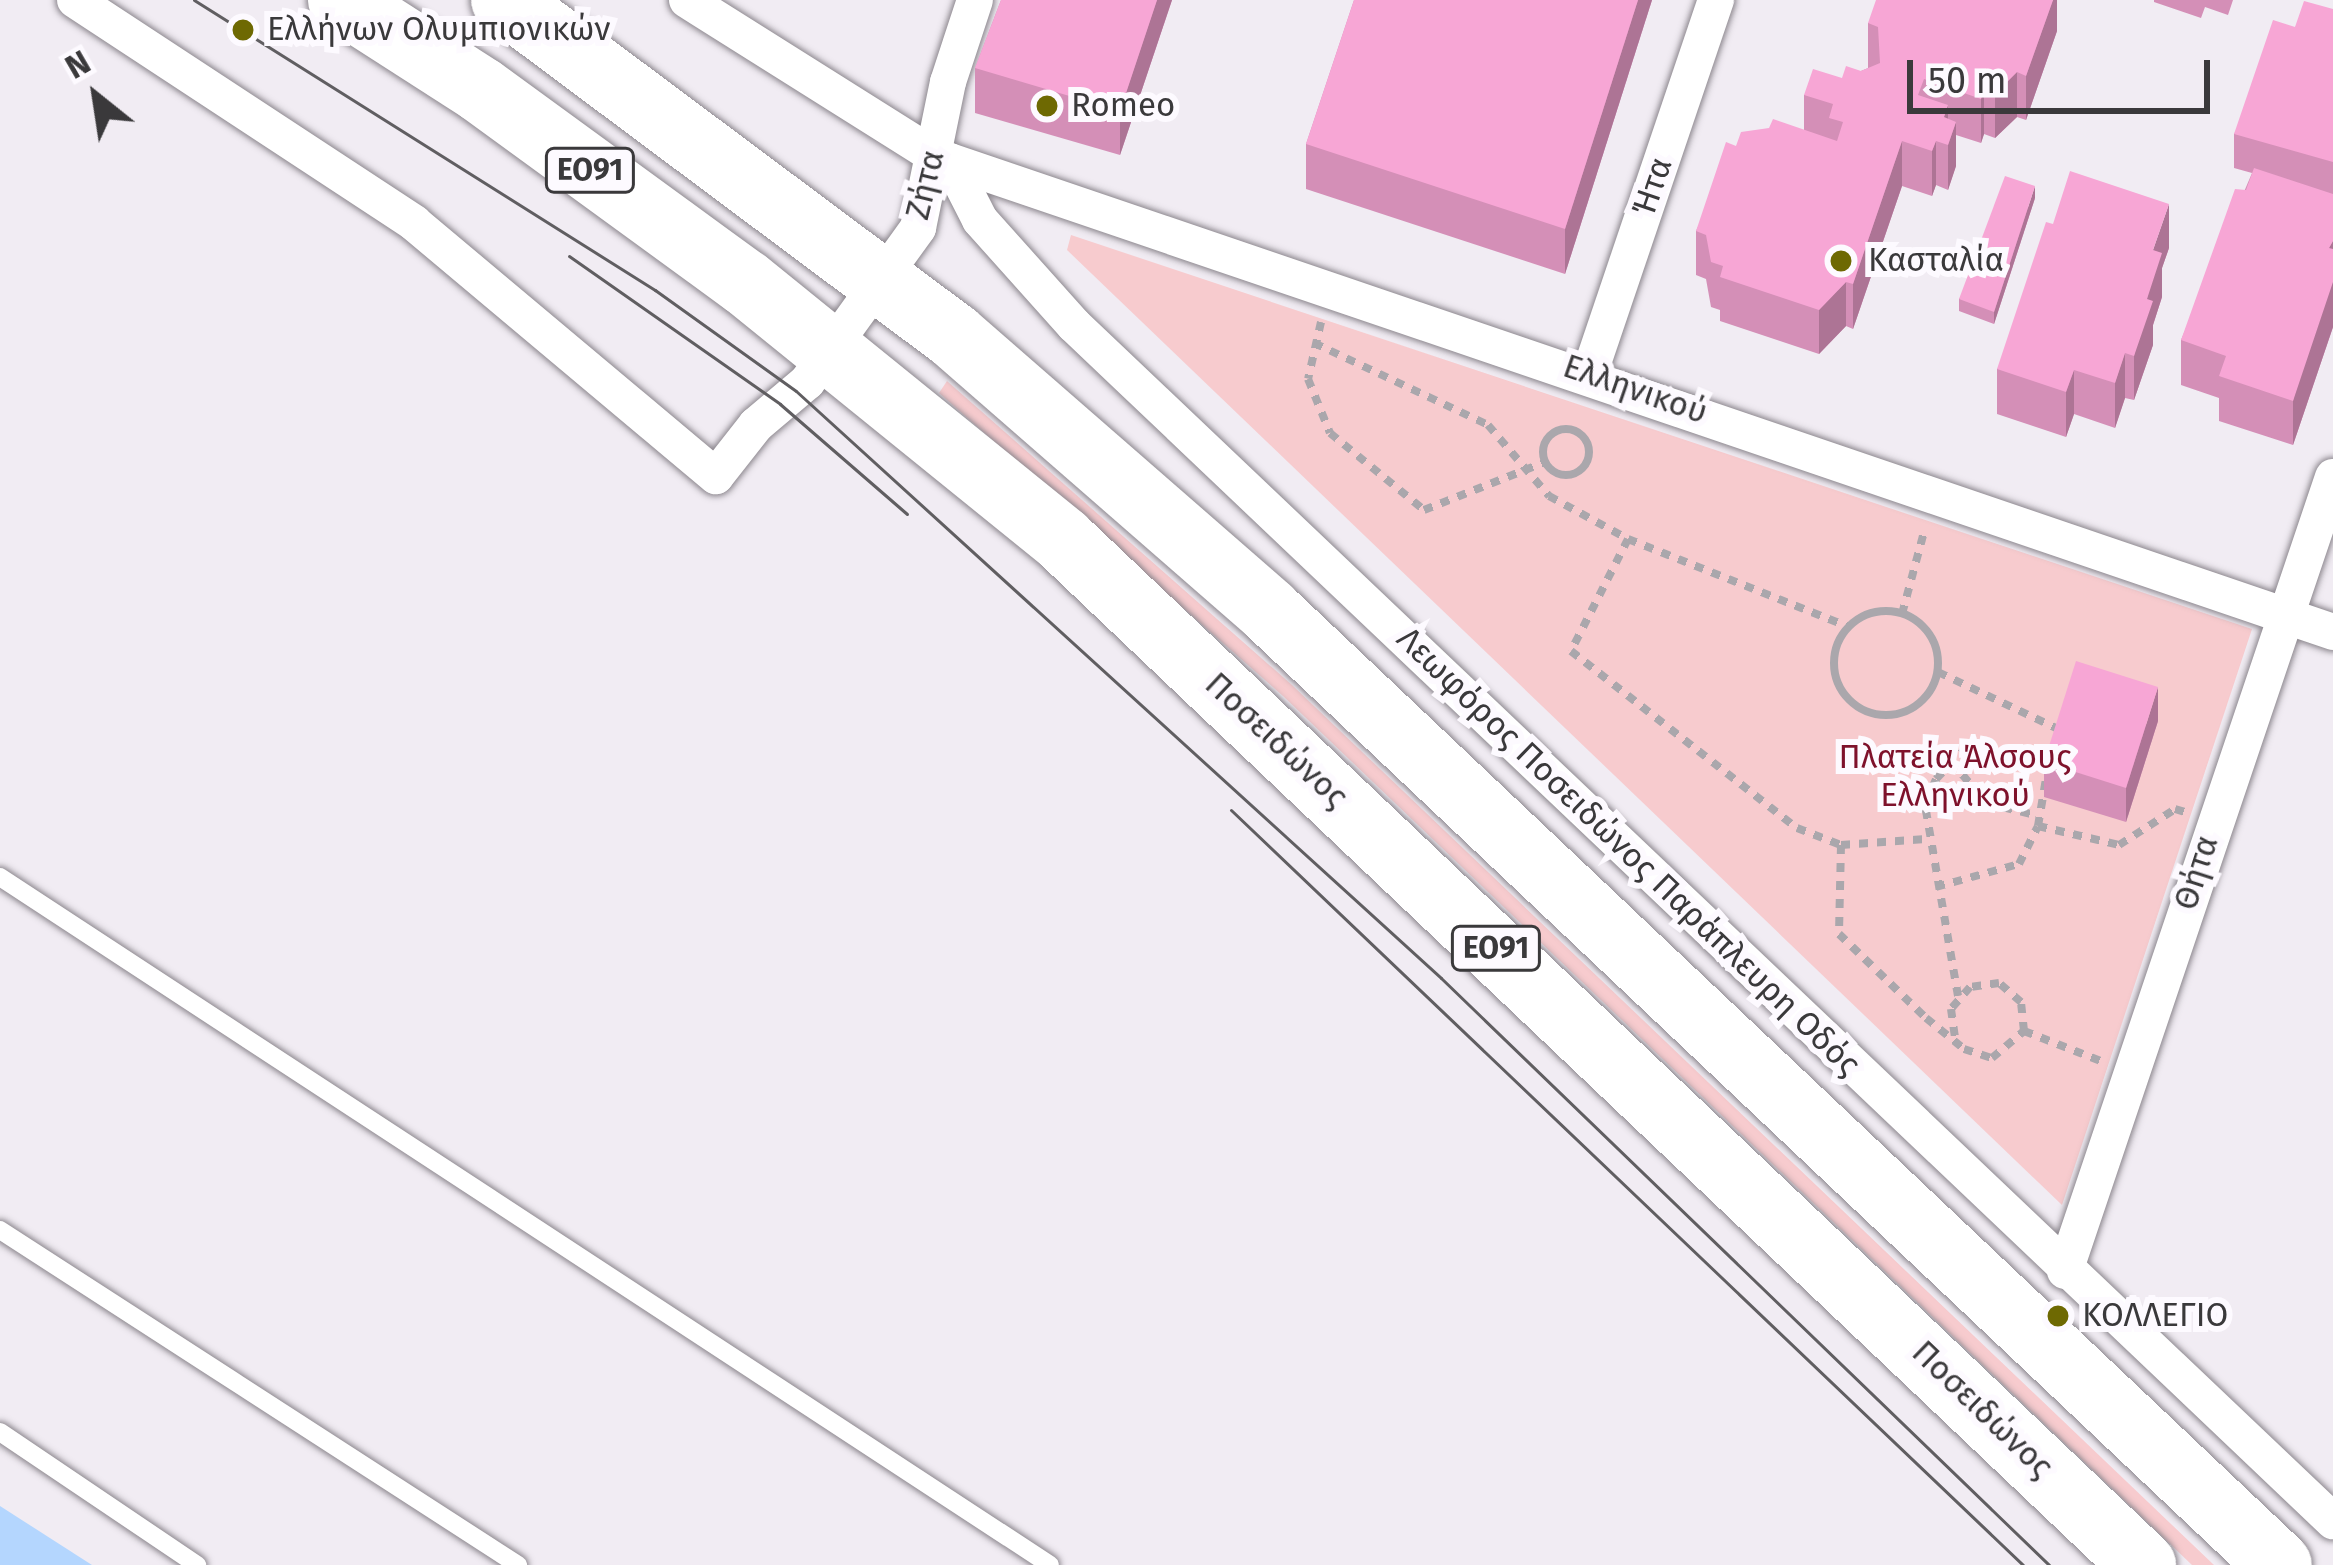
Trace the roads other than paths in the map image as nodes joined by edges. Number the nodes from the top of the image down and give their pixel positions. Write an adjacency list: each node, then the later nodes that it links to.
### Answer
1 (75, 0): 9 (street)
2 (340, 0): 9 (highway, Ποσειδώνος / ΕΟ91)
3 (504, 0): 8 (highway, ΕΟ91)
4 (687, 0): 7 (street)
5 (976, 0): 7 (street, Ζήτα)
6 (1716, 0): 10 (street, Ήτα)
7 (943, 158): 8 (street, Ζήτα); 10 (street, Ελληνικού); 16 (street, Λεωφόρος Ποσειδώνος Παράπλευρη Οδός)
8 (884, 283): 9 (street, Ζήτα); 23 (highway, ΕΟ91)
9 (833, 349): 22 (highway, Ποσειδώνος / ΕΟ91)
10 (1589, 375): 12 (street, Ελληνικού)
11 (2333, 477): 12 (street, Θήτα)
12 (2288, 616): 13 (street, Ελληνικού); 16 (street, Θήτα)
13 (2333, 632)
14 (0, 877): 21 (lane)
15 (0, 1230): 20 (lane)
16 (2065, 1270): 18 (street, Λεωφόρος Ποσειδώνος Παράπλευρη Οδός)
17 (0, 1432): 19 (lane)
18 (2333, 1521)
19 (197, 1565)
20 (518, 1565)
21 (1050, 1565)
22 (2143, 1565)
23 (2279, 1565)

